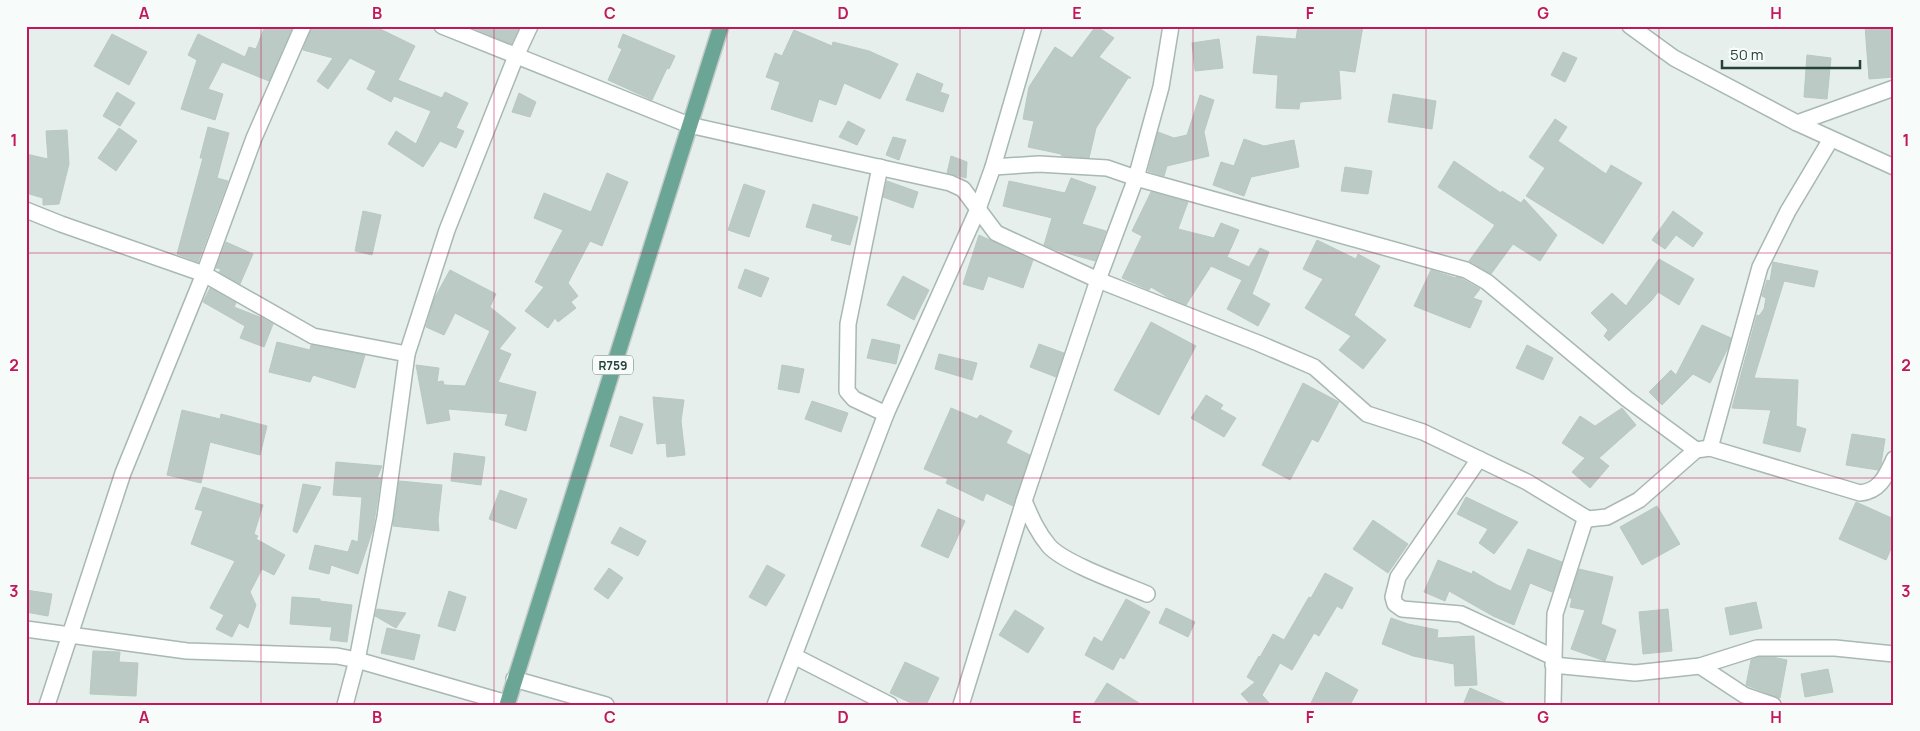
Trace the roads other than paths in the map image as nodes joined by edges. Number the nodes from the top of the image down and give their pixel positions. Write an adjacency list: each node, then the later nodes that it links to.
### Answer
1 (303, 26): 19 (street)
2 (442, 26): 8 (street)
3 (530, 26): 8 (street)
4 (720, 26): 11 (main road, R759)
5 (1034, 26): 14 (street)
6 (1170, 26): 16 (street)
7 (1630, 26): 10 (street)
8 (516, 56): 11 (street); 21 (street)
9 (1894, 88): 10 (street)
10 (1797, 123): 12 (street)
11 (688, 125): 13 (street); 36 (main road, R759)
12 (1831, 139): 15 (street); 23 (street)
13 (880, 167): 17 (street); 22 (street)
14 (993, 167): 16 (street); 17 (street)
15 (1894, 167)
16 (1136, 178): 20 (street); 23 (street)
17 (978, 209): 20 (street); 22 (street)
18 (26, 210): 19 (street)
19 (204, 274): 21 (street); 30 (street)
20 (1098, 280): 24 (street); 26 (street)
21 (407, 354): 33 (street)
22 (886, 414): 32 (street)
23 (1703, 449): 25 (street); 27 (street)
24 (1479, 459): 27 (street); 34 (street)
25 (1894, 459)
26 (1024, 502): 28 (street); 43 (street)
27 (1588, 519): 34 (street)
28 (1147, 594)
29 (26, 629): 30 (street)
30 (70, 634): 33 (street); 38 (street)
31 (1894, 654): 35 (street)
32 (794, 656): 41 (street); 42 (street)
33 (357, 660): 37 (street); 39 (street)
34 (1553, 662): 35 (street); 44 (street)
35 (1700, 666): 45 (street)
36 (514, 679): 37 (main road, R759); 40 (street)
37 (507, 704)
38 (47, 705)
39 (345, 705)
40 (606, 705)
41 (775, 705)
42 (890, 705)
43 (961, 705)
44 (1553, 705)
45 (1774, 705)

